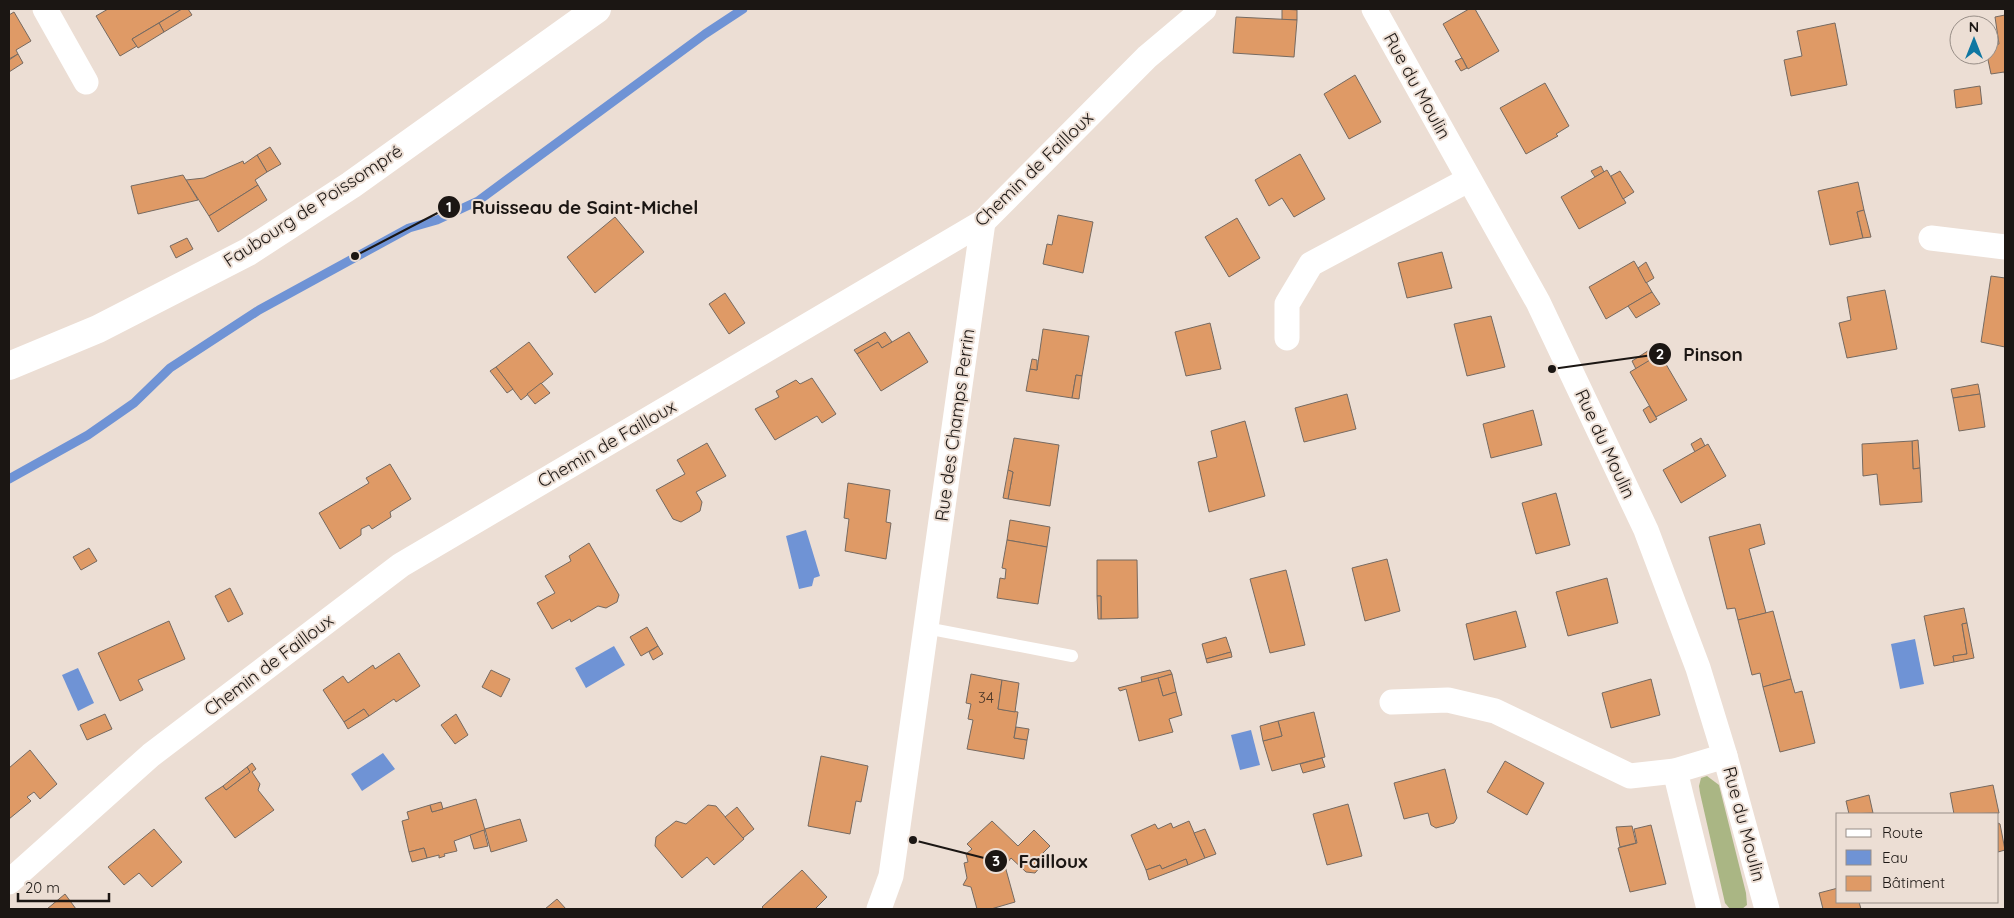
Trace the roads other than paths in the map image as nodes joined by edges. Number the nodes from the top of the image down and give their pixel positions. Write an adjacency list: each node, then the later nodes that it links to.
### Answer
1 (45, 9): 5 (street)
2 (597, 9): 11 (main road, Faubourg de Poissompré)
3 (1204, 9): 7 (street, Chemin de Failloux)
4 (1374, 9): 6 (street, Rue du Moulin)
5 (86, 82)
6 (1468, 180): 10 (street); 15 (street, Rue du Moulin)
7 (983, 222): 12 (street, Rue des Champs Perrin); 17 (street, Chemin de Failloux)
8 (1931, 238): 9 (street)
9 (2005, 248)
10 (1288, 338)
11 (9, 366)
12 (926, 628): 13 (lane); 18 (street, Rue des Champs Perrin)
13 (1072, 656)
14 (1392, 702): 16 (street)
15 (1725, 756): 16 (street); 20 (street, Rue du Moulin)
16 (1675, 771): 19 (street)
17 (9, 882)
18 (879, 909)
19 (1710, 909)
20 (1767, 909)

